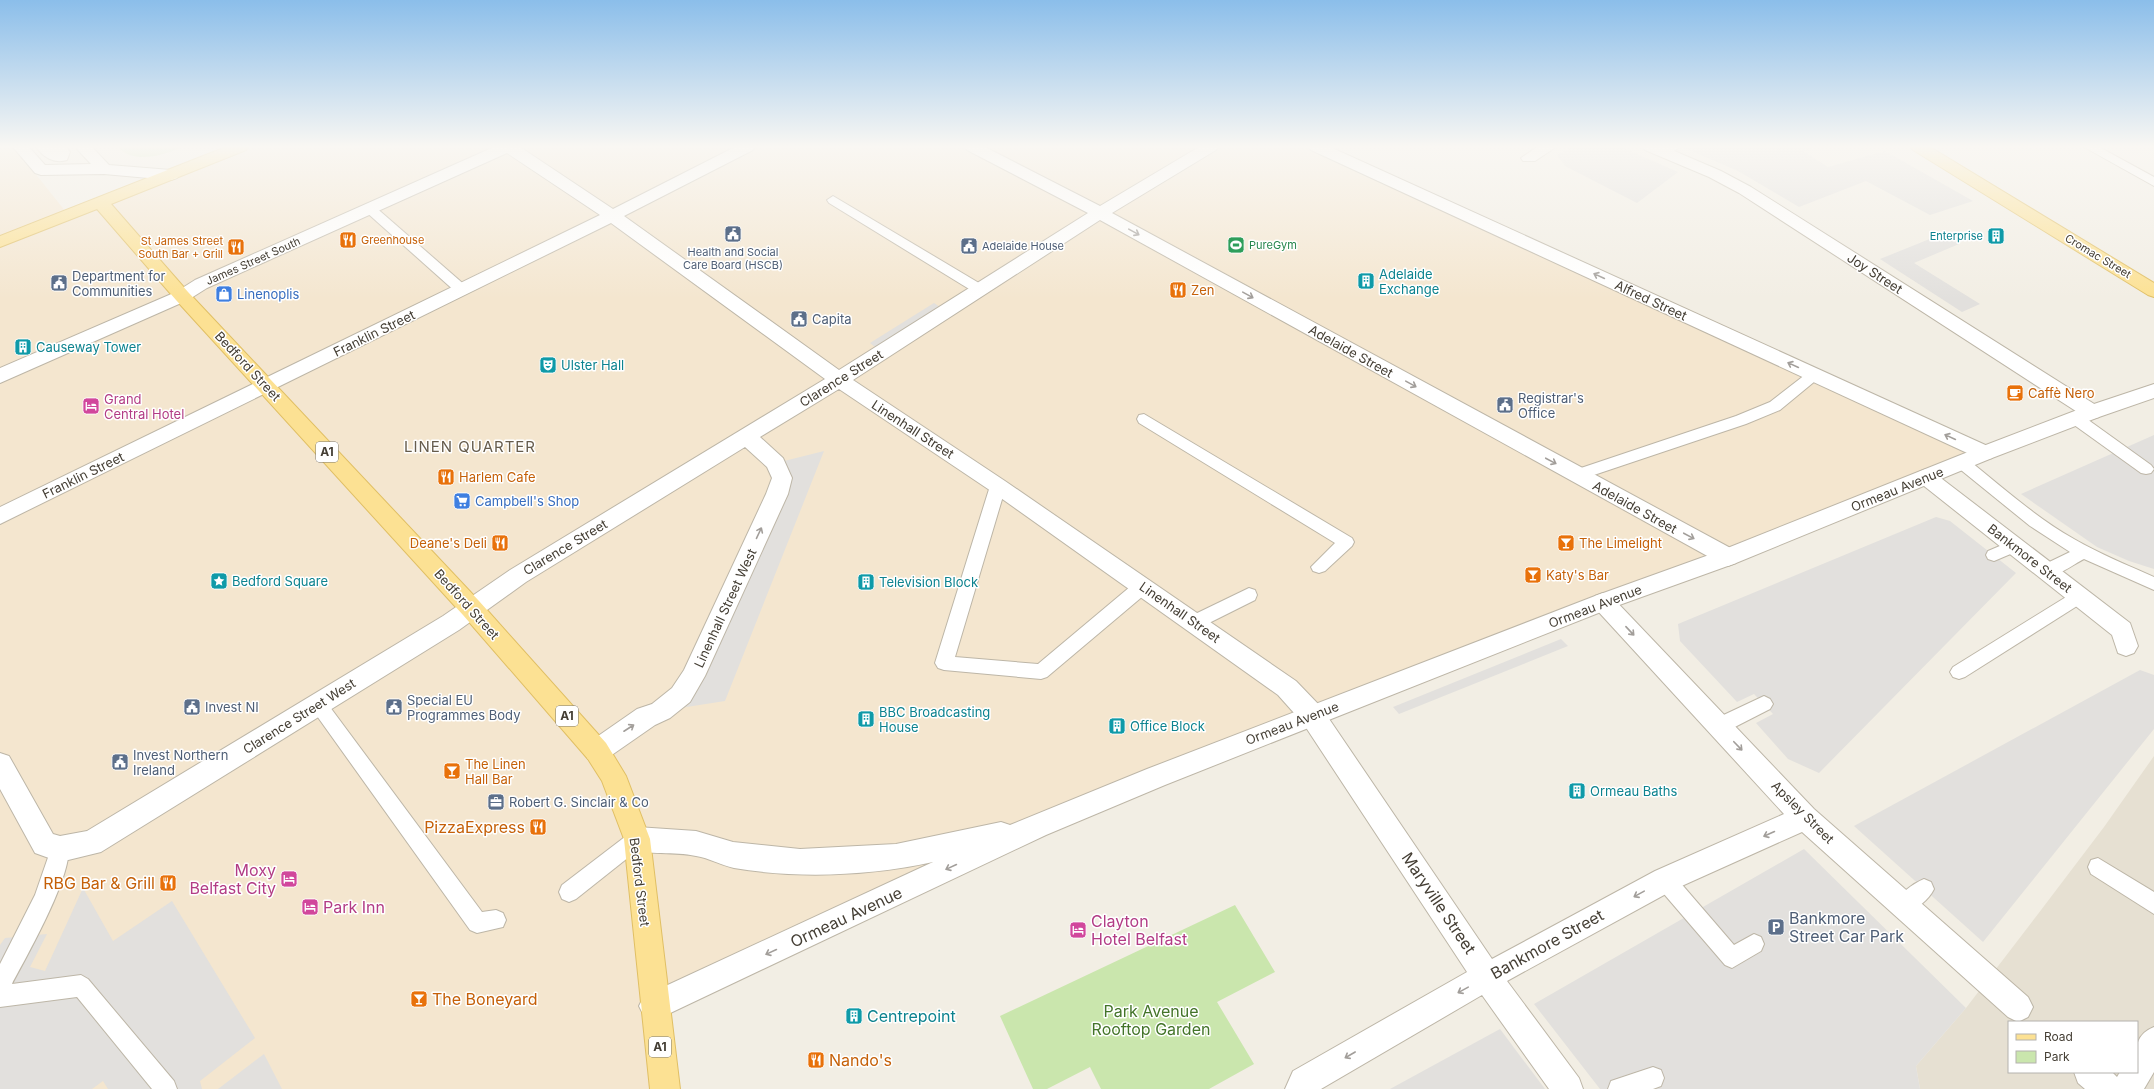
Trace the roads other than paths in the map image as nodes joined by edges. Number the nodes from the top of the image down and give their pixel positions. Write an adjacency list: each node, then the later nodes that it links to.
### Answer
1 (111, 198): 11 (main road)
2 (392, 198): 12 (street, James Street South)
3 (585, 198): 14 (street, Linenhall Street)
4 (645, 198): 14 (street, Franklin Street)
5 (1071, 198): 13 (street, Adelaide Street)
6 (1125, 198): 13 (street, Clarence Street)
7 (1428, 198): 20 (street, Alfred Street, one-way to 7)
8 (1757, 198): 25 (street, Joy Street)
9 (2003, 198): 18 (main road, Cromac Street)
10 (833, 200): 16 (lane)
11 (100, 202): 15 (main road); 19 (main road, Bedford Street / A1)
12 (369, 208): 17 (lane); 19 (street, James Street South)
13 (1100, 213): 16 (street, Clarence Street); 31 (street, Adelaide Street, one-way to 31)
14 (611, 215): 17 (street, Franklin Street); 22 (street, Linenhall Street)
15 (0, 242)
16 (979, 289): 22 (street, Clarence Street)
17 (462, 290): 23 (street, Franklin Street)
18 (2154, 290)
19 (182, 296): 21 (street, James Street South); 23 (main road, Bedford Street / A1)
20 (1815, 374): 28 (street, Alfred Street, one-way to 20); 31 (lane)
21 (0, 376)
22 (838, 379): 27 (street, Clarence Street); 33 (street, Linenhall Street)
23 (266, 385): 34 (street, Franklin Street); 46 (main road, Bedford Street / A1)
24 (2154, 392): 25 (street, Ormeau Avenue)
25 (2084, 415): 28 (street, Ormeau Avenue); 30 (lane)
26 (1144, 419): 39 (lane)
27 (746, 436): 46 (street, Clarence Street); 54 (street, Linenhall Street West, one-way to 27)
28 (1985, 453): 29 (street, Ormeau Avenue)
29 (1961, 462): 32 (street, Ormeau Avenue); 36 (lane)
30 (2146, 469)
31 (1578, 475): 38 (street, Adelaide Street, one-way to 38)
32 (1926, 477): 35 (street, Bankmore Street); 38 (street, Ormeau Avenue)
33 (998, 486): 42 (street, Linenhall Street); 42 (lane)
34 (0, 516)
35 (2014, 546): 37 (lane); 40 (street, Bankmore Street)
36 (2084, 552): 40 (lane); 41 (lane)
37 (1994, 555)
38 (1728, 557): 45 (street, Ormeau Avenue)
39 (1318, 567)
40 (2047, 571): 44 (street, Bankmore Street)
41 (2154, 584)
42 (1143, 586): 47 (street, Linenhall Street)
43 (1249, 594): 47 (lane)
44 (2079, 596): 48 (street, Bankmore Street); 49 (lane)
45 (1603, 602): 52 (street, Ormeau Avenue); 53 (street, Apsley Street, one-way to 53)
46 (471, 608): 50 (street, Clarence Street West); 54 (main road, Bedford Street / A1)
47 (1195, 622): 52 (street, Linenhall Street)
48 (2126, 646)
49 (1959, 672)
50 (318, 704): 59 (street, Clarence Street West); 64 (lane)
51 (1764, 704): 53 (lane)
52 (1312, 715): 57 (street, Ormeau Avenue); 66 (street, Maryville Street)
53 (1719, 726): 56 (street, Apsley Street, one-way to 56)
54 (598, 751): 58 (main road, Bedford Street / A1)
55 (0, 764): 59 (street)
56 (1805, 818): 61 (street, Bankmore Street, one-way to 61); 70 (street, Apsley Street)
57 (1037, 826): 58 (street, Ormeau Avenue); 69 (street, Ormeau Avenue, one-way to 69)
58 (637, 840): 62 (lane); 69 (main road, Bedford Street / A1)
59 (60, 849): 67 (lane)
60 (2098, 867): 63 (lane)
61 (1664, 880): 65 (lane); 66 (street, Bankmore Street, one-way to 66)
62 (569, 892)
63 (2154, 904)
64 (496, 920)
65 (1754, 944)
66 (1488, 976): 78 (street, Bankmore Street, one-way to 78); 79 (street, Maryville Street)
67 (0, 985)
68 (0, 996): 77 (lane)
69 (654, 1006): 76 (main road, Bedford Street / A1)
70 (2018, 1007)
71 (2154, 1042): 72 (street)
72 (2138, 1070)
73 (2090, 1073): 81 (street)
74 (2136, 1073): 82 (street)
75 (1653, 1078): 80 (lane)
76 (661, 1088)
77 (166, 1089)
78 (1300, 1089)
79 (1568, 1089)
80 (1618, 1089)
81 (2108, 1089)
82 (2127, 1089)

